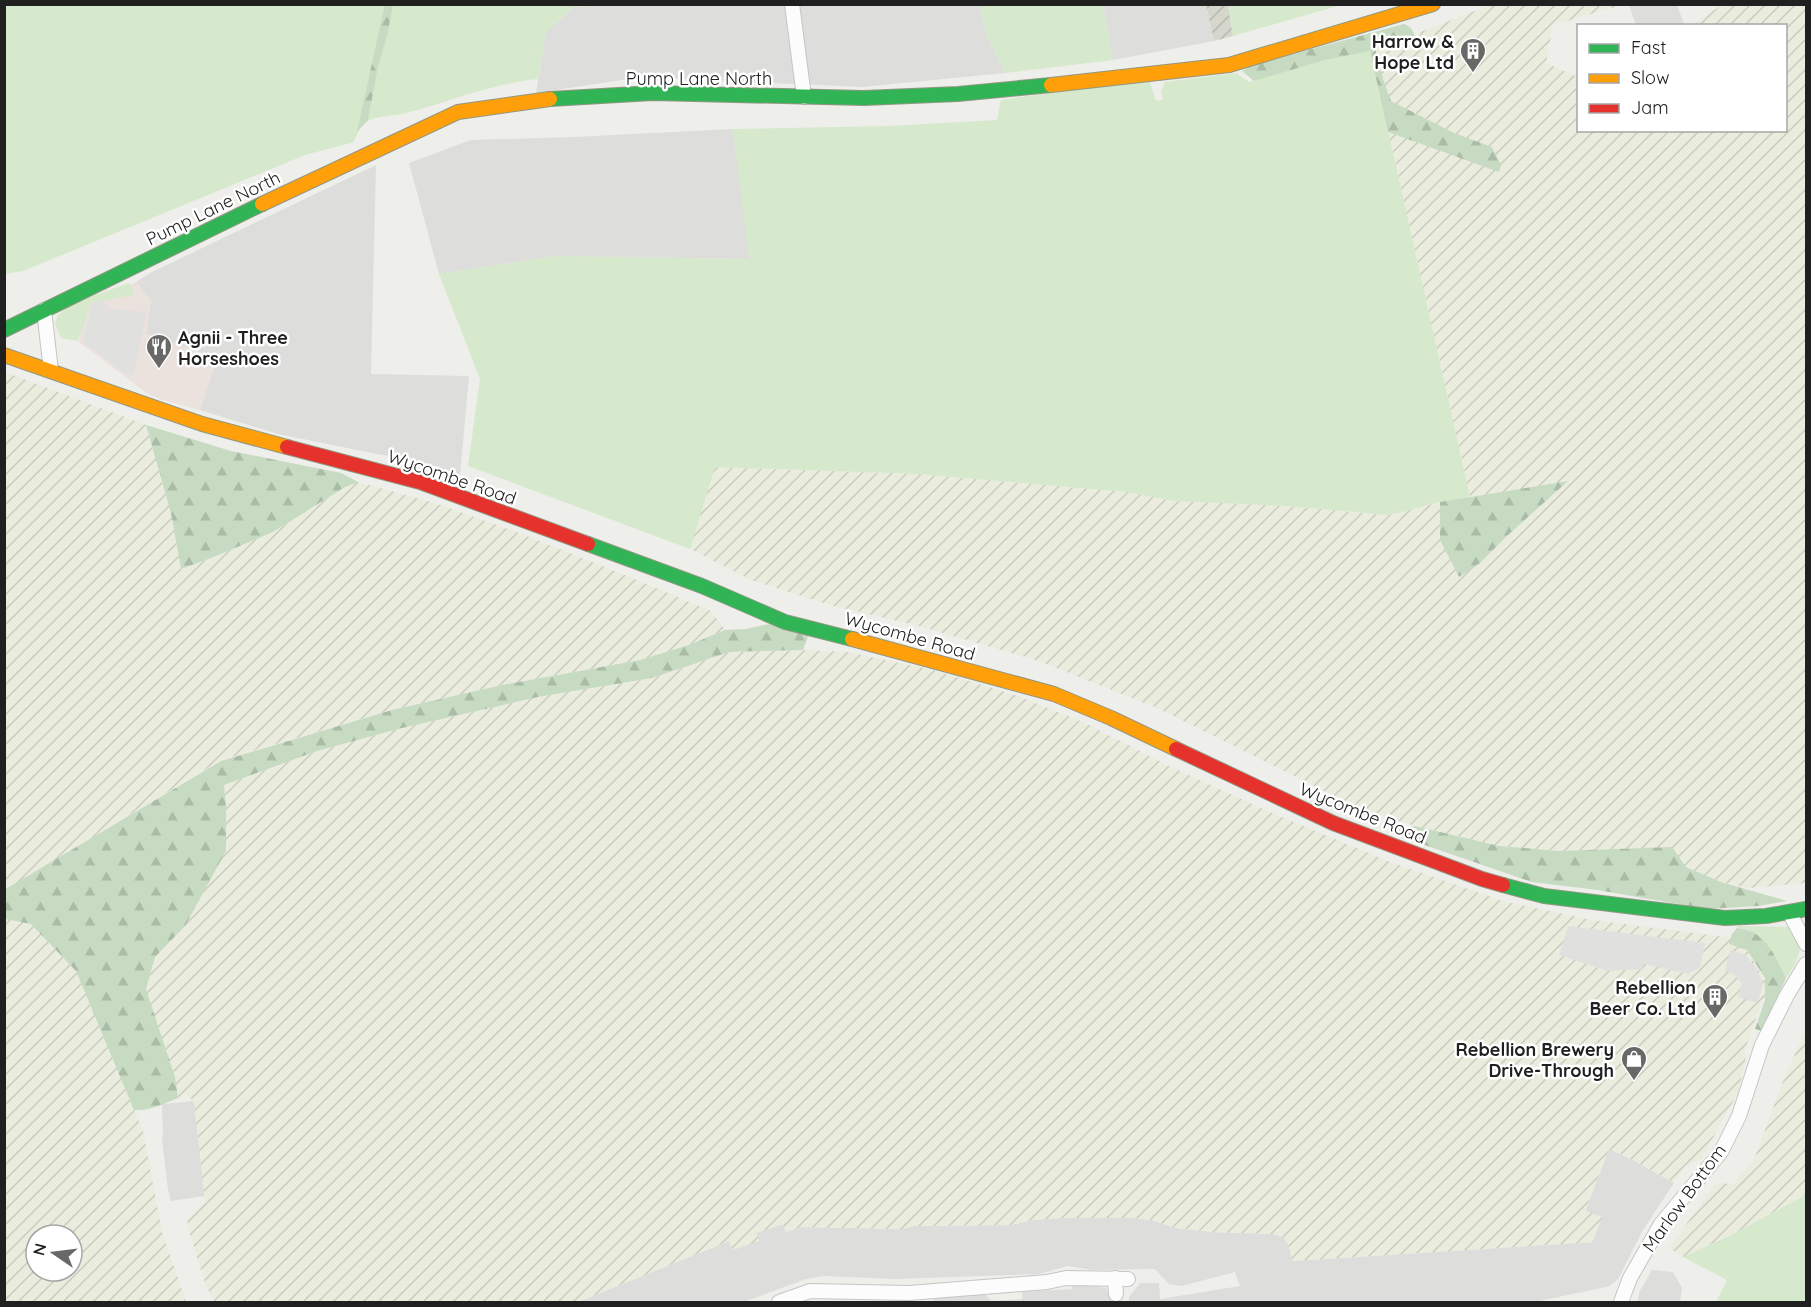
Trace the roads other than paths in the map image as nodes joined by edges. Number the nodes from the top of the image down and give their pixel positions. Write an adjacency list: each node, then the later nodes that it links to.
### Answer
1 (792, 4): 3 (street)
2 (1433, 4): 3 (street, Pump Lane North)
3 (804, 97): 4 (street, Pump Lane North)
4 (44, 310): 5 (street, Pump Lane North); 7 (street)
5 (4, 330)
6 (4, 355): 7 (street, Wycombe Road)
7 (51, 371): 9 (street, Wycombe Road)
8 (1806, 909): 9 (street, Wycombe Road)
9 (1790, 914): 10 (street)
10 (1806, 944)
11 (1806, 964): 15 (street, Marlow Bottom)
12 (1116, 1294): 13 (street)
13 (909, 1298): 14 (street)
14 (779, 1302)
15 (1621, 1302)

